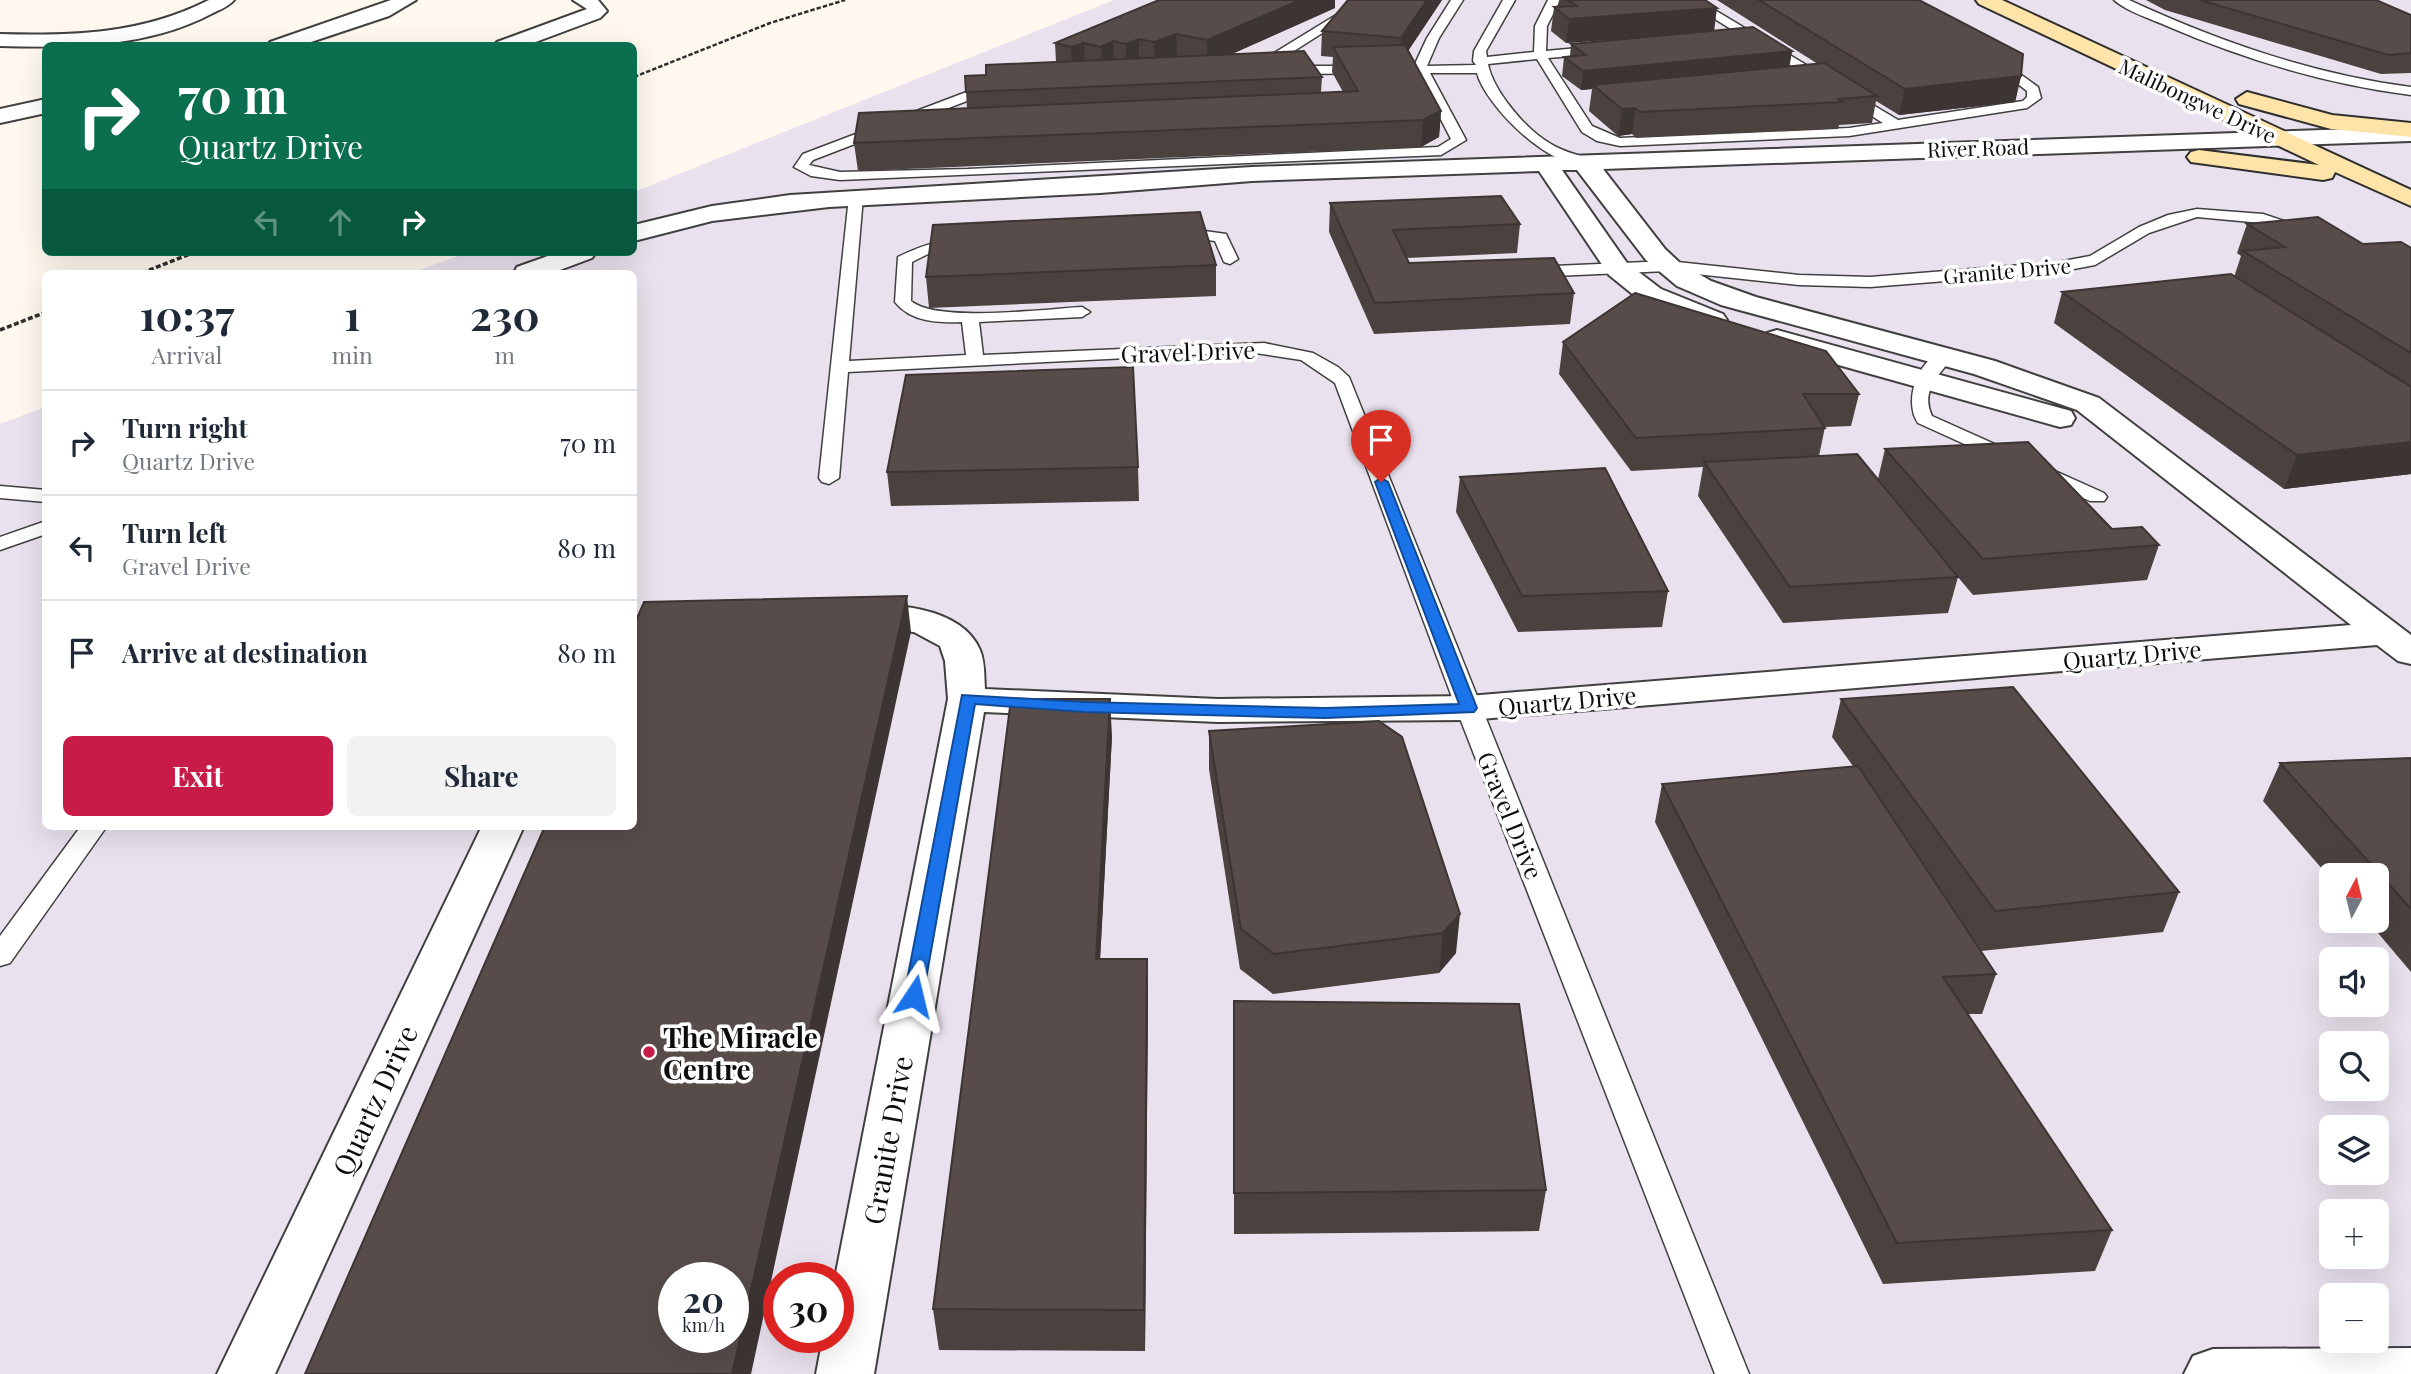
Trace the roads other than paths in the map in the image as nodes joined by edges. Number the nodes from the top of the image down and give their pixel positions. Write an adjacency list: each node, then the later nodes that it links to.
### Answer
1 (224, 0): 14 (street)
2 (406, 0): 15 (street)
3 (583, 0): 16 (street)
4 (1356, 0): 21 (lane)
5 (1457, 0): 21 (lane)
6 (1509, 0): 20 (lane)
7 (1554, 0): 19 (lane)
8 (1690, 0): 12 (lane)
9 (1986, 0): 28 (main road, Malibongwe Drive)
10 (2027, 0): 26 (main road, Malibongwe Drive)
11 (2120, 0): 25 (lane)
12 (1749, 37): 13 (lane); 23 (lane)
13 (1721, 39)
14 (0, 40)
15 (288, 42)
16 (515, 42)
17 (1610, 49): 19 (lane)
18 (1980, 50): 30 (lane)
19 (1540, 55): 20 (lane); 30 (lane)
20 (1480, 65): 21 (lane); 42 (lane)
21 (1420, 67): 32 (lane)
22 (1010, 79): 32 (lane)
23 (1822, 80): 24 (lane); 30 (lane)
24 (1796, 82)
25 (2411, 91)
26 (2246, 99): 33 (main road); 34 (main road, Malibongwe Drive)
27 (42, 107): 29 (street)
28 (2225, 113): 35 (main road); 36 (main road, Malibongwe Drive)
29 (0, 116)
30 (1898, 126)
31 (923, 128): 32 (lane)
32 (882, 130)
33 (2411, 132): 34 (street, River Road)
34 (2331, 138): 36 (street, River Road); 38 (main road, Malibongwe Drive)
35 (2220, 139): 36 (street, River Road); 43 (street, River Road)
36 (2283, 140): 39 (main road, Malibongwe Drive)
37 (2411, 146): 38 (street, River Road)
38 (2355, 149): 39 (street, River Road); 41 (main road, Malibongwe Drive)
39 (2307, 152): 40 (street, River Road); 45 (main road, Malibongwe Drive)
40 (2199, 157): 43 (street, River Road); 45 (main road)
41 (2378, 159)
42 (1549, 163): 43 (street, River Road); 43 (lane); 44 (street, River Road); 53 (street)
43 (1591, 169): 52 (street)
44 (856, 197): 46 (street, River Road); 60 (lane)
45 (2411, 201)
46 (637, 232)
47 (1156, 233): 51 (lane)
48 (2320, 236): 52 (lane, Granite Drive)
49 (983, 244): 57 (lane)
50 (572, 256): 54 (street)
51 (1230, 259)
52 (1668, 266): 53 (lane, Granite Drive); 58 (street)
53 (1618, 269): 55 (lane, Granite Drive); 61 (street)
54 (535, 270)
55 (1512, 272)
56 (1082, 312): 57 (lane)
57 (970, 317): 59 (lane)
58 (1944, 357): 61 (lane); 62 (street)
59 (975, 360): 60 (lane, Gravel Drive); 72 (lane, Gravel Drive)
60 (839, 367): 63 (lane)
61 (1924, 380): 62 (street); 66 (lane)
62 (2126, 436): 70 (street)
63 (829, 478)
64 (0, 492): 65 (lane)
65 (42, 496)
66 (2097, 497)
67 (42, 528): 68 (lane)
68 (0, 544)
69 (824, 619): 71 (street)
70 (2398, 643): 72 (street, Quartz Drive)
71 (968, 699): 72 (street, Quartz Drive); 78 (street, Granite Drive)
72 (1468, 708): 79 (lane, Gravel Drive)
73 (91, 830): 75 (lane)
74 (501, 830): 77 (street, Quartz Drive)
75 (0, 956)
76 (2411, 1373): 80 (street)
77 (246, 1374)
78 (845, 1374)
79 (1732, 1374)
80 (2213, 1374)

